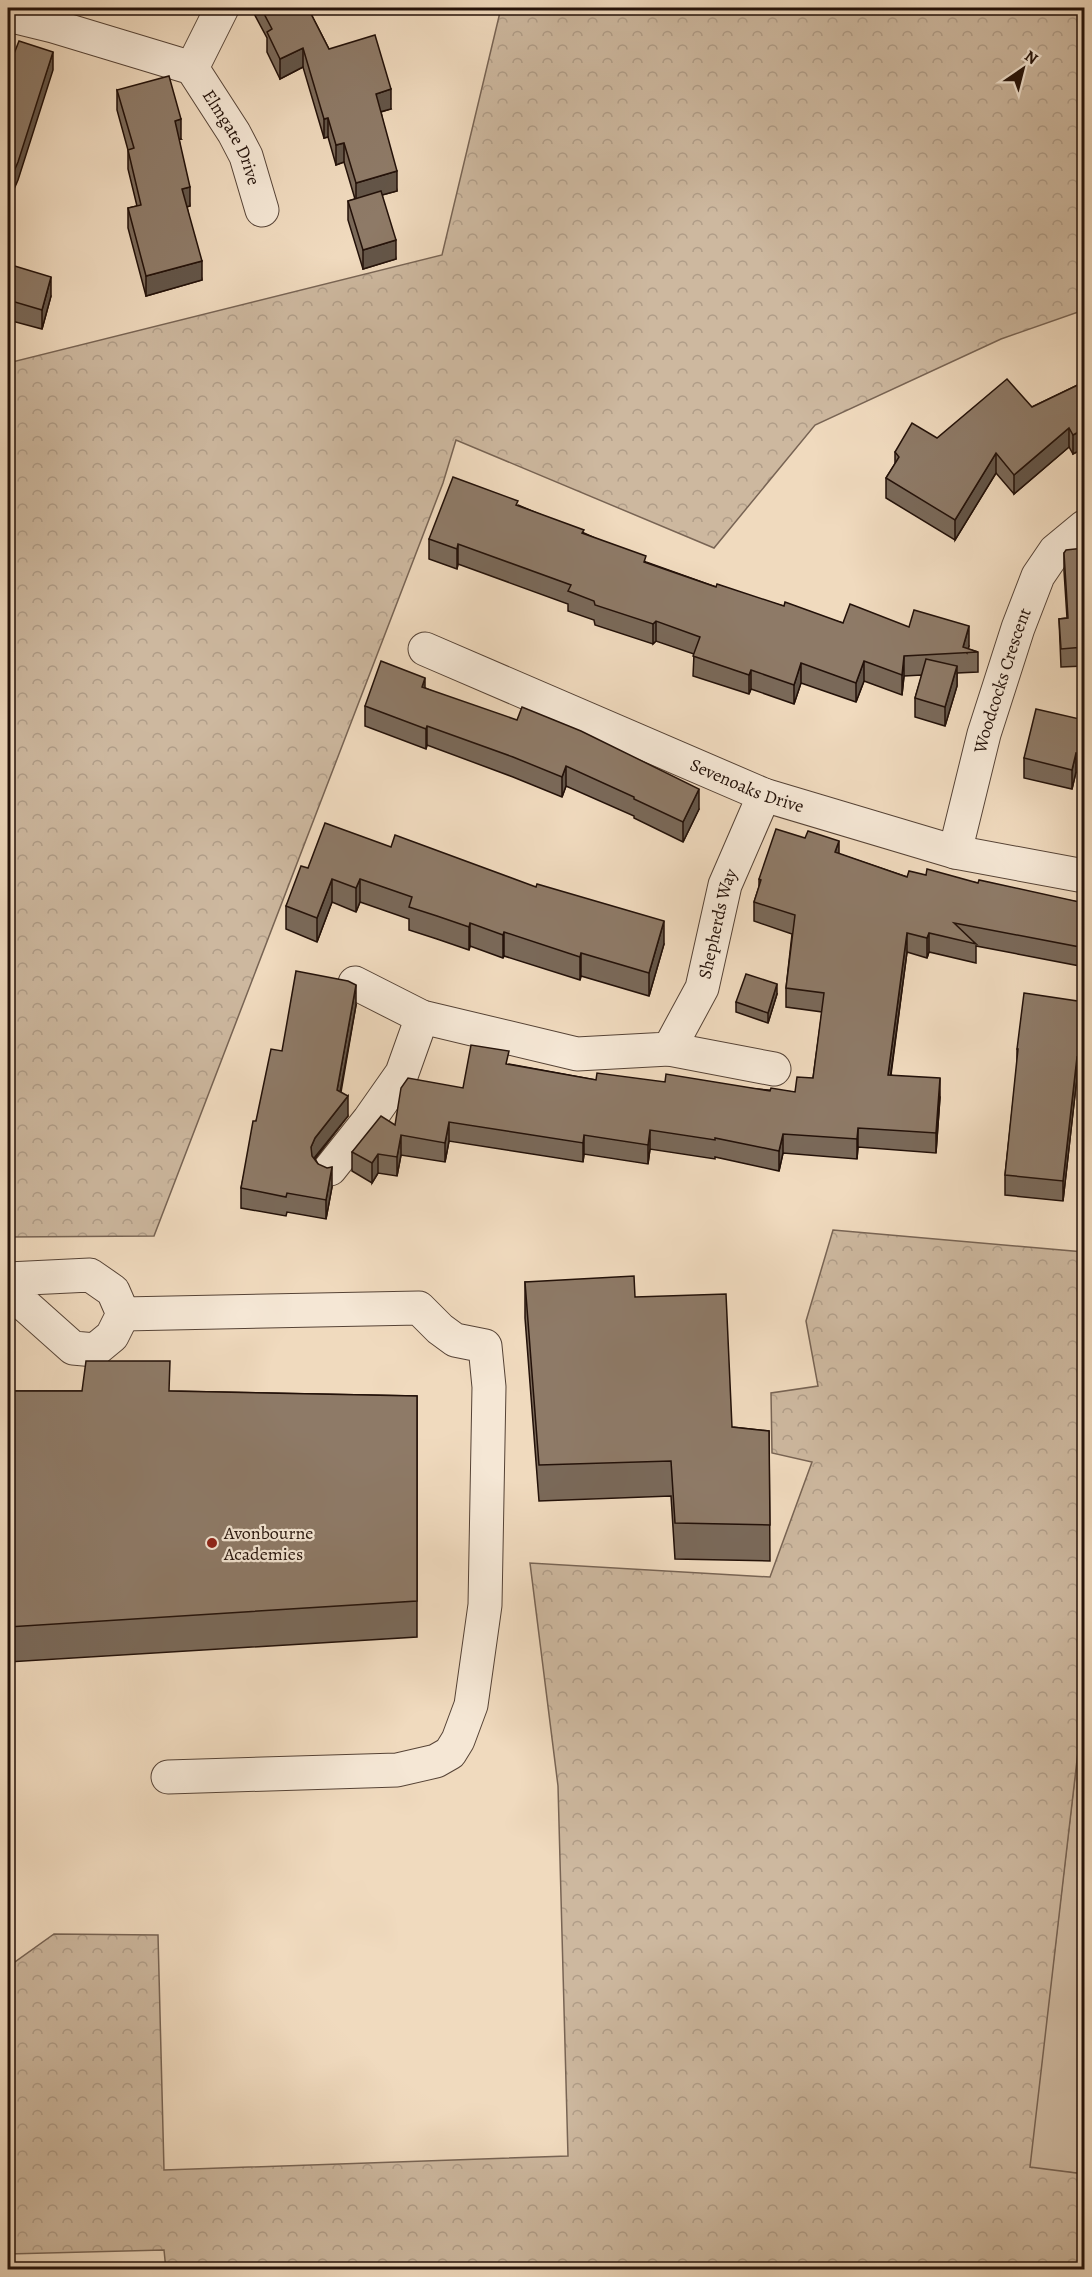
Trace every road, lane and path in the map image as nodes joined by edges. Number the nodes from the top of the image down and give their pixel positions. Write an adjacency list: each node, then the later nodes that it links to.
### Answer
1 (222, 8): 3 (street, Elmgate Drive)
2 (8, 15): 3 (street, Elmgate Drive)
3 (192, 68): 4 (street, Elmgate Drive)
4 (262, 210)
5 (1084, 527): 8 (street, Woodcocks Crescent)
6 (425, 650): 7 (street, Sevenoaks Drive)
7 (764, 795): 8 (street, Sevenoaks Drive); 12 (street, Shepherds Way)
8 (955, 852): 9 (street, Sevenoaks Drive)
9 (1084, 876)
10 (355, 983): 11 (street)
11 (422, 1017): 12 (street); 14 (street)
12 (669, 1049): 13 (street)
13 (774, 1069)
14 (330, 1169)
15 (8, 1279): 17 (street)
16 (8, 1290): 17 (street)
17 (123, 1314): 18 (street)
18 (168, 1777)

